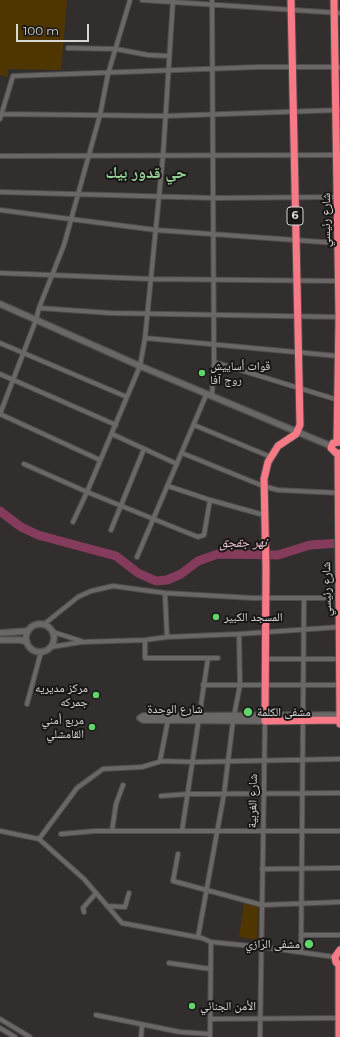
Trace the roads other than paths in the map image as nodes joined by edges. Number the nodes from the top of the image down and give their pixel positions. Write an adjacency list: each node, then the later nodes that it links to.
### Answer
1 (130, 0): 10 (street)
2 (142, 0): 5 (street)
3 (291, 0): 7 (highway, 6)
4 (334, 0): 8 (highway, شارع رئيسي)
5 (173, 1): 6 (street); 11 (street)
6 (212, 2): 7 (street); 14 (street)
7 (291, 9): 8 (street); 12 (highway, 6)
8 (337, 13): 13 (highway, شارع رئيسي)
9 (68, 48): 10 (street)
10 (116, 49): 11 (street); 16 (street)
11 (169, 56): 15 (street)
12 (292, 67): 13 (street); 14 (street); 18 (highway, 6)
13 (338, 67): 17 (highway, شارع رئيسي)
14 (213, 70): 15 (street); 19 (street)
15 (168, 72): 16 (street); 22 (street)
16 (108, 74): 20 (street); 21 (street)
17 (338, 110): 18 (street); 24 (highway, شارع رئيسي)
18 (293, 111): 19 (street); 23 (highway, 6)
19 (213, 114): 22 (street); 28 (street)
20 (100, 115): 21 (street); 22 (street); 26 (street)
21 (0, 116)
22 (166, 116): 27 (street)
23 (294, 154): 24 (street); 28 (street); 34 (highway, 6)
24 (338, 155): 32 (highway, شارع رئيسي)
25 (0, 156): 26 (street)
26 (88, 156): 27 (street); 30 (street)
27 (163, 156): 28 (street); 31 (street)
28 (214, 156): 33 (street)
29 (0, 192): 30 (street)
30 (79, 195): 31 (street); 36 (street)
31 (159, 197): 33 (street); 37 (street)
32 (338, 197): 34 (street); 40 (highway, شارع رئيسي)
33 (214, 198): 34 (street); 38 (street)
34 (295, 198): 39 (highway, 6)
35 (0, 210): 36 (street)
36 (70, 220): 37 (street); 42 (street)
37 (156, 230): 38 (street); 44 (street)
38 (214, 233): 39 (street); 43 (street)
39 (296, 239): 40 (street); 45 (highway, 6)
40 (336, 243): 46 (highway, شارع رئيسي)
41 (0, 273): 42 (street)
42 (52, 276): 44 (street); 48 (street)
43 (214, 278): 44 (street); 45 (street); 50 (street)
44 (151, 279): 49 (street)
45 (296, 279): 46 (street); 51 (highway, 6)
46 (339, 281): 52 (highway, شارع رئيسي)
47 (0, 304): 53 (street)
48 (39, 308): 49 (street); 53 (street)
49 (147, 314): 50 (street); 54 (street)
50 (214, 315): 51 (street); 57 (street)
51 (297, 316): 52 (street); 58 (highway, 6)
52 (339, 317): 55 (highway, شارع رئيسي)
53 (36, 320): 59 (street); 62 (street)
54 (145, 338): 57 (street); 62 (street)
55 (339, 338): 60 (highway, شارع رئيسي)
56 (0, 343): 59 (street)
57 (214, 345): 58 (street); 61 (street)
58 (298, 352): 60 (street); 65 (highway, 6)
59 (24, 353): 64 (street); 67 (street)
60 (338, 356): 68 (highway, شارع رئيسي)
61 (214, 362): 65 (street); 66 (street)
62 (140, 366): 66 (street); 67 (street)
63 (0, 374): 64 (street)
64 (14, 380): 69 (street); 70 (street)
65 (298, 387): 68 (street); 72 (highway, 6)
66 (210, 394): 71 (street); 72 (street)
67 (127, 397): 70 (street)
68 (338, 400): 74 (highway, شارع رئيسي)
69 (0, 414): 79 (street)
70 (116, 425): 73 (street)
71 (194, 425): 76 (street); 78 (street)
72 (297, 432): 74 (street); 78 (highway, شارع الغربية)
73 (112, 434): 75 (street); 79 (street)
74 (336, 443): 77 (highway)
75 (144, 449): 81 (street); 87 (street)
76 (182, 453): 81 (street); 83 (street)
77 (339, 454): 85 (highway, شارع رئيسي)
78 (271, 457): 83 (highway, شارع الغربية)
79 (100, 460): 84 (street)
80 (24, 464): 84 (street)
81 (177, 464): 82 (street)
82 (168, 486): 86 (street); 89 (street)
83 (263, 486): 85 (street); 88 (highway, شارع الغربية)
84 (87, 492): 87 (street); 90 (street)
85 (339, 493): 92 (highway, شارع رئيسي)
86 (210, 500): 88 (street); 89 (street)
87 (121, 506): 89 (street); 91 (street)
88 (264, 515): 95 (highway, شارع الغربية)
89 (153, 520): 93 (street)
90 (73, 522)
91 (111, 530)
92 (339, 555): 97 (highway, شارع رئيسي)
93 (137, 557)
94 (165, 593): 95 (street); 98 (street); 106 (street)
95 (266, 598): 96 (street); 103 (highway, شارع الغربية)
96 (304, 598): 97 (street); 101 (street)
97 (339, 598): 99 (highway, شارع رئيسي)
98 (44, 625): 100 (street); 102 (street)
99 (339, 627): 101 (street); 117 (highway, شارع رئيسي)
100 (28, 631): 104 (street); 109 (street)
101 (304, 631): 103 (street); 116 (street)
102 (53, 632): 110 (street); 111 (street)
103 (266, 632): 105 (street); 115 (highway, شارع الغربية)
104 (0, 633)
105 (239, 634): 106 (street); 119 (street)
106 (167, 637): 108 (street)
107 (0, 640): 109 (street)
108 (145, 640): 110 (street); 113 (street)
109 (27, 642): 112 (street)
110 (82, 642): 111 (street)
111 (51, 647): 112 (street)
112 (41, 652): 123 (street)
113 (208, 658): 114 (street); 118 (street)
114 (218, 658)
115 (266, 659): 116 (street); 120 (highway, شارع الغربية)
116 (304, 659): 117 (street); 121 (street)
117 (340, 659): 122 (highway, شارع رئيسي)
118 (203, 685): 119 (street); 125 (street)
119 (240, 685): 120 (street); 126 (street)
120 (265, 685): 121 (street); 128 (highway, شارع الغربية)
121 (303, 685): 122 (street); 127 (street)
122 (340, 685): 124 (highway, شارع رئيسي)
123 (27, 704)
124 (340, 715): 127 (street, شارع الوحدة); 130 (highway, شارع رئيسي)
125 (199, 718): 126 (street, شارع الوحدة); 129 (street, شارع الوحدة); 129 (street, شارع الوحدة); 136 (street)
126 (234, 718): 128 (street, شارع الوحدة); 137 (street)
127 (303, 718): 128 (highway, شارع الوحدة); 130 (highway, شارع الوحدة); 133 (street)
128 (265, 719): 135 (street, شارع الغربية)
129 (168, 720): 134 (street)
130 (340, 720): 131 (highway, شارع رئيسي)
131 (340, 725)
132 (340, 759): 133 (street)
133 (303, 760): 135 (street); 142 (street)
134 (160, 761): 136 (street); 153 (street)
135 (264, 761): 137 (street); 141 (street, شارع الغربية)
136 (194, 762): 137 (street); 139 (street)
137 (228, 762): 140 (street)
138 (123, 785): 146 (street)
139 (188, 794): 140 (street); 144 (street); 147 (street)
140 (224, 794): 141 (street); 148 (street)
141 (264, 794): 142 (street); 149 (street, شارع الغربية)
142 (302, 794): 143 (street); 150 (street)
143 (340, 794)
144 (160, 796)
145 (0, 831): 153 (street)
146 (112, 831): 147 (street); 152 (street)
147 (182, 831): 148 (street)
148 (218, 831): 149 (street); 158 (street)
149 (263, 831): 150 (street); 156 (street, شارع الغربية)
150 (302, 831): 151 (street); 157 (street)
151 (340, 831)
152 (61, 834)
153 (39, 839): 159 (street)
154 (178, 854): 158 (street)
155 (340, 868): 157 (street)
156 (262, 869): 157 (street); 163 (street, شارع الغربية)
157 (302, 869): 162 (street)
158 (208, 890): 163 (street); 168 (street)
159 (96, 893): 164 (street); 165 (street)
160 (129, 893): 164 (street)
161 (340, 902): 162 (street)
162 (302, 903): 163 (street); 166 (street)
163 (262, 904): 170 (street, شارع الغربية)
164 (107, 906): 168 (street)
165 (84, 912)
166 (302, 935): 167 (street); 172 (street)
167 (340, 935)
168 (198, 938): 169 (street)
169 (211, 942): 170 (street); 176 (street)
170 (262, 947): 172 (street); 181 (street, شارع الغربية)
171 (340, 950): 173 (highway)
172 (301, 952): 173 (street)
173 (335, 957): 175 (highway)
174 (169, 963): 176 (street)
175 (340, 966): 178 (highway)
176 (211, 970): 180 (street)
177 (96, 1015): 182 (street)
178 (340, 1018): 181 (street); 190 (highway)
179 (0, 1019): 187 (street)
180 (210, 1019): 181 (street); 185 (street)
181 (260, 1019): 189 (street, شارع الغربية)
182 (142, 1026): 184 (street); 188 (street)
183 (0, 1028): 186 (street)
184 (180, 1035): 185 (street)
185 (210, 1035)
186 (15, 1037)
187 (30, 1037)
188 (141, 1037)
189 (260, 1037)
190 (340, 1037)

